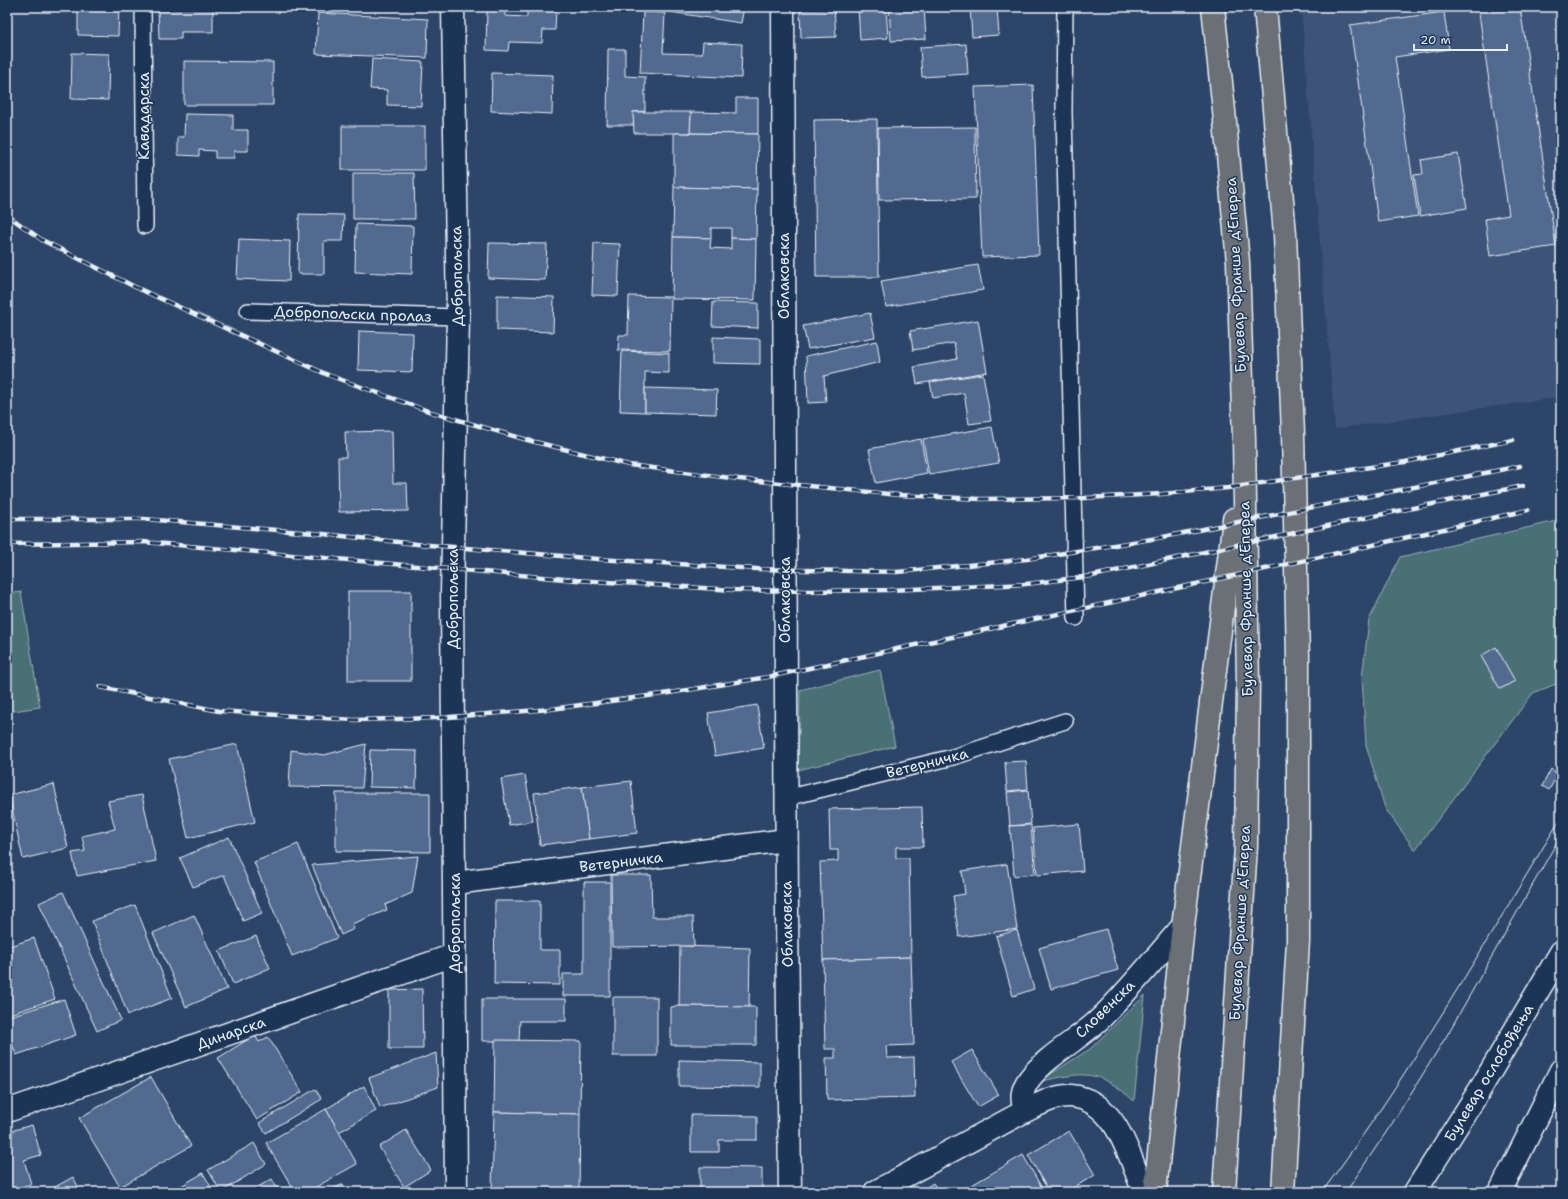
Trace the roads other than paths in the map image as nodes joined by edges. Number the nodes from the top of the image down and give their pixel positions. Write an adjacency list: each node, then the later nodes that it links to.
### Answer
1 (143, 7): 7 (lane, Кавадарска)
2 (453, 7): 9 (street, Добропољска)
3 (783, 7): 13 (street, Облаковска)
4 (1065, 7): 11 (lane)
5 (1213, 7): 10 (highway, Булевар Франше д'Епереа)
6 (1265, 7): 28 (highway)
7 (145, 226)
8 (248, 311): 9 (lane, Добропољски пролаз)
9 (458, 317): 15 (street, Добропољска)
10 (1244, 439): 16 (highway); 27 (highway, Булевар Франше д'Епереа)
11 (1076, 618)
12 (1065, 721): 13 (lane, Ветерничка)
13 (786, 798): 14 (street, Облаковска)
14 (786, 840): 15 (street, Ветерничка); 23 (street, Облаковска)
15 (455, 883): 18 (street, Добропољска)
16 (1183, 926): 21 (street, Словенска); 26 (highway)
17 (1561, 952): 29 (street, Булевар ослобођења)
18 (454, 955): 20 (street, Динарска); 22 (street, Добропољска)
19 (1561, 1070): 30 (street)
20 (7, 1111)
21 (1025, 1112): 24 (street); 25 (street)
22 (455, 1191)
23 (790, 1192)
24 (875, 1192)
25 (1144, 1192)
26 (1155, 1192)
27 (1224, 1192)
28 (1282, 1192)
29 (1415, 1192)
30 (1500, 1192)

